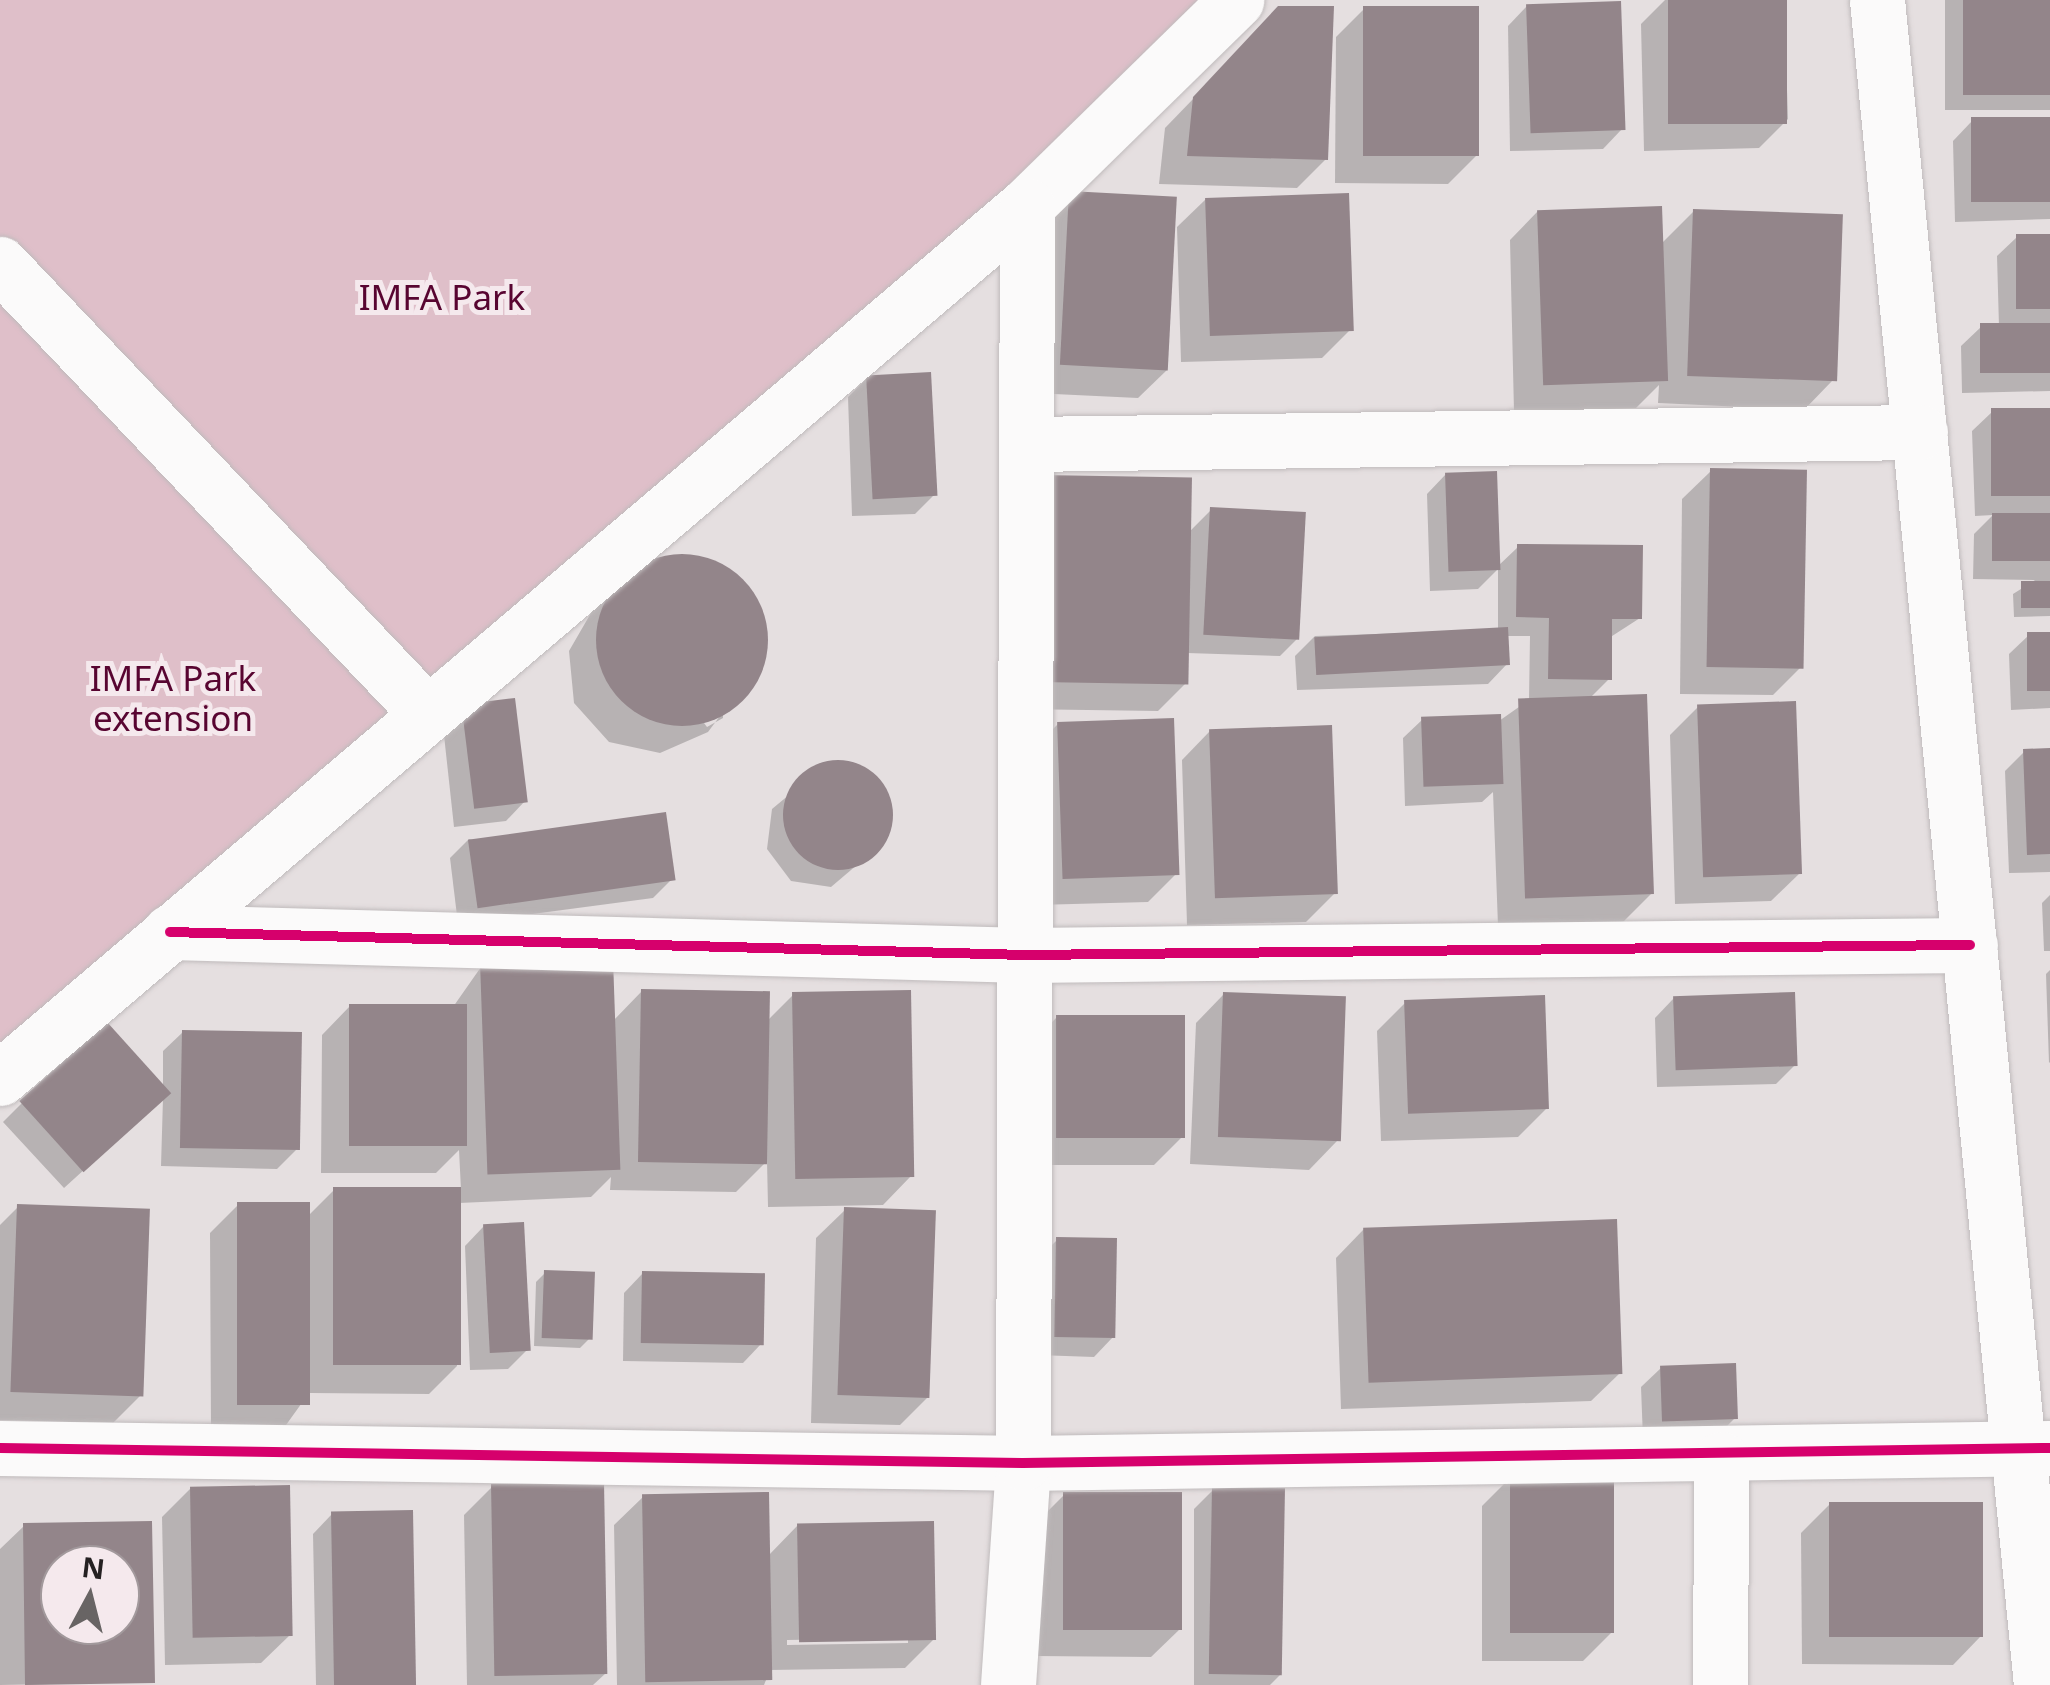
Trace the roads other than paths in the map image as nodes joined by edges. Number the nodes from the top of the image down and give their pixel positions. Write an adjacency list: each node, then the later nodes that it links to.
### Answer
1 (1236, 0): 3 (street)
2 (1877, 0): 5 (street)
3 (1027, 205): 6 (street); 7 (street)
4 (0, 264): 7 (street)
5 (1920, 432): 6 (street); 9 (street)
6 (1026, 444): 10 (street)
7 (425, 711): 8 (street)
8 (170, 932): 10 (street); 11 (street)
9 (1970, 945): 10 (street); 13 (street)
10 (1025, 955): 15 (street)
11 (0, 1078)
12 (0, 1448): 15 (street)
13 (2033, 1449): 14 (street); 18 (street)
14 (1722, 1459): 15 (street); 17 (street)
15 (1023, 1463): 16 (street)
16 (1008, 1685)
17 (1720, 1685)
18 (2041, 1685)

